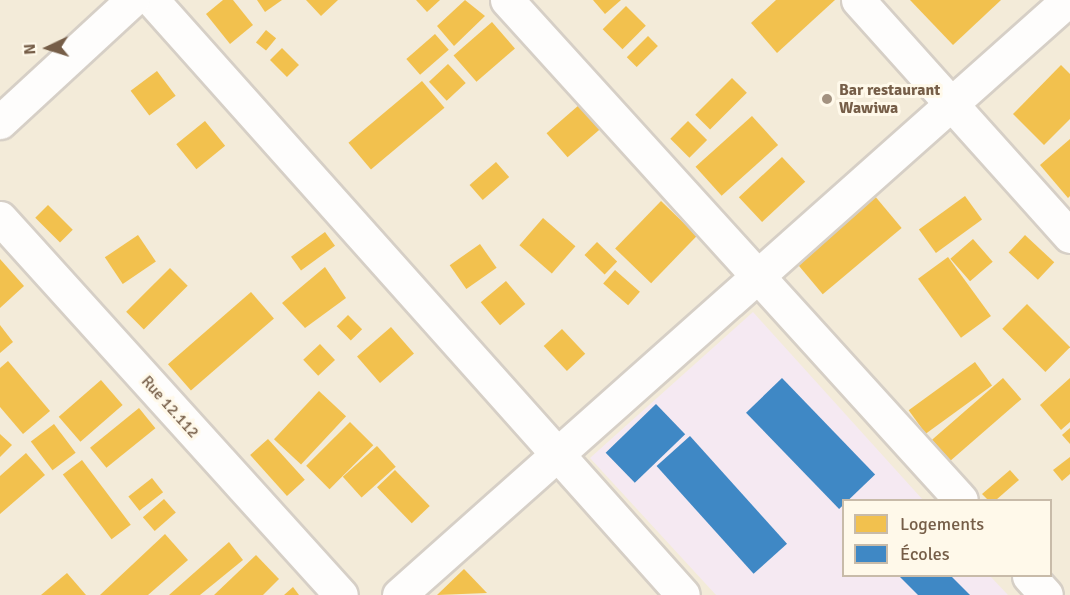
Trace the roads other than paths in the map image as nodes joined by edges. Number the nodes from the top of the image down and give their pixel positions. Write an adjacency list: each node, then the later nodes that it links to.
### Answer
1 (132, 0): 7 (street)
2 (152, 0): 11 (street)
3 (507, 0): 10 (street)
4 (858, 0): 6 (street)
5 (1068, 0): 6 (street)
6 (951, 104): 9 (street); 10 (street)
7 (0, 122)
8 (0, 218): 14 (street, Rue 12.112)
9 (1070, 236)
10 (758, 274): 11 (street); 12 (street)
11 (555, 454): 15 (street); 16 (street)
12 (959, 499)
13 (1030, 577): 17 (street)
14 (341, 595)
15 (399, 595)
16 (683, 595)
17 (1047, 595)

